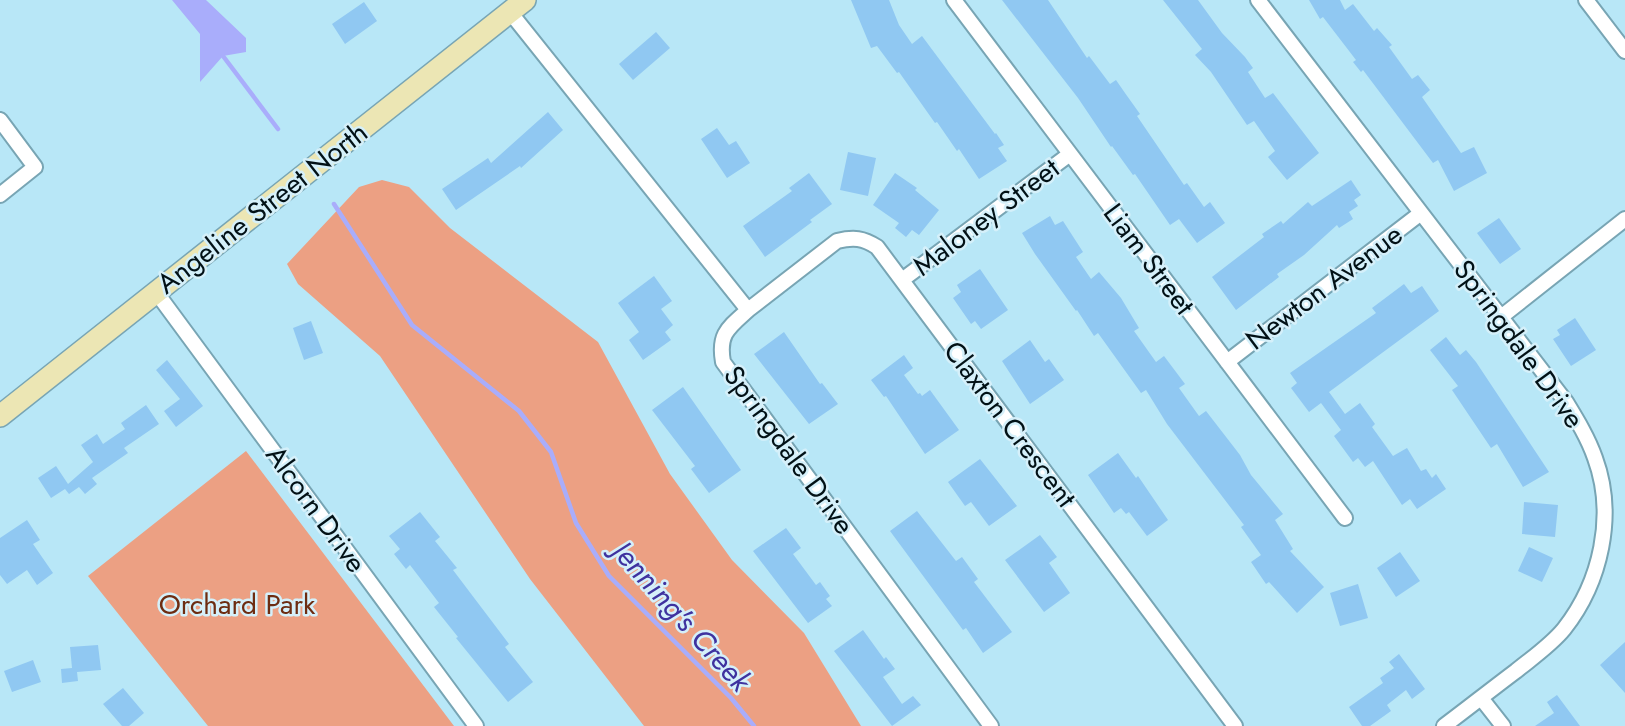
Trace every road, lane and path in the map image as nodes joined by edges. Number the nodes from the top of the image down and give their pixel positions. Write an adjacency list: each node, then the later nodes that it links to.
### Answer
1 (954, 0): 7 (street, Liam Street)
2 (1258, 0): 9 (street, Springdale Drive)
3 (1586, 0): 5 (street)
4 (518, 6): 12 (main road, Angeline Street North); 13 (street)
5 (1625, 51)
6 (0, 120): 8 (street)
7 (1070, 154): 11 (street, Maloney Street); 15 (street, Liam Street)
8 (0, 195)
9 (1421, 213): 14 (street, Springdale Drive); 15 (street, Newton Avenue)
10 (1625, 219): 14 (street)
11 (902, 280): 13 (street, Claxton Crescent); 21 (street, Claxton Crescent)
12 (156, 292): 16 (main road, Angeline Street North); 19 (street, Alcorn Drive)
13 (748, 310): 20 (street, Springdale Drive)
14 (1501, 317): 18 (street, Springdale Drive)
15 (1227, 362): 17 (street, Liam Street)
16 (0, 416)
17 (1345, 518)
18 (1481, 698): 22 (street, Springdale Drive); 23 (street)
19 (476, 726)
20 (991, 726)
21 (1235, 726)
22 (1444, 726)
23 (1503, 726)

